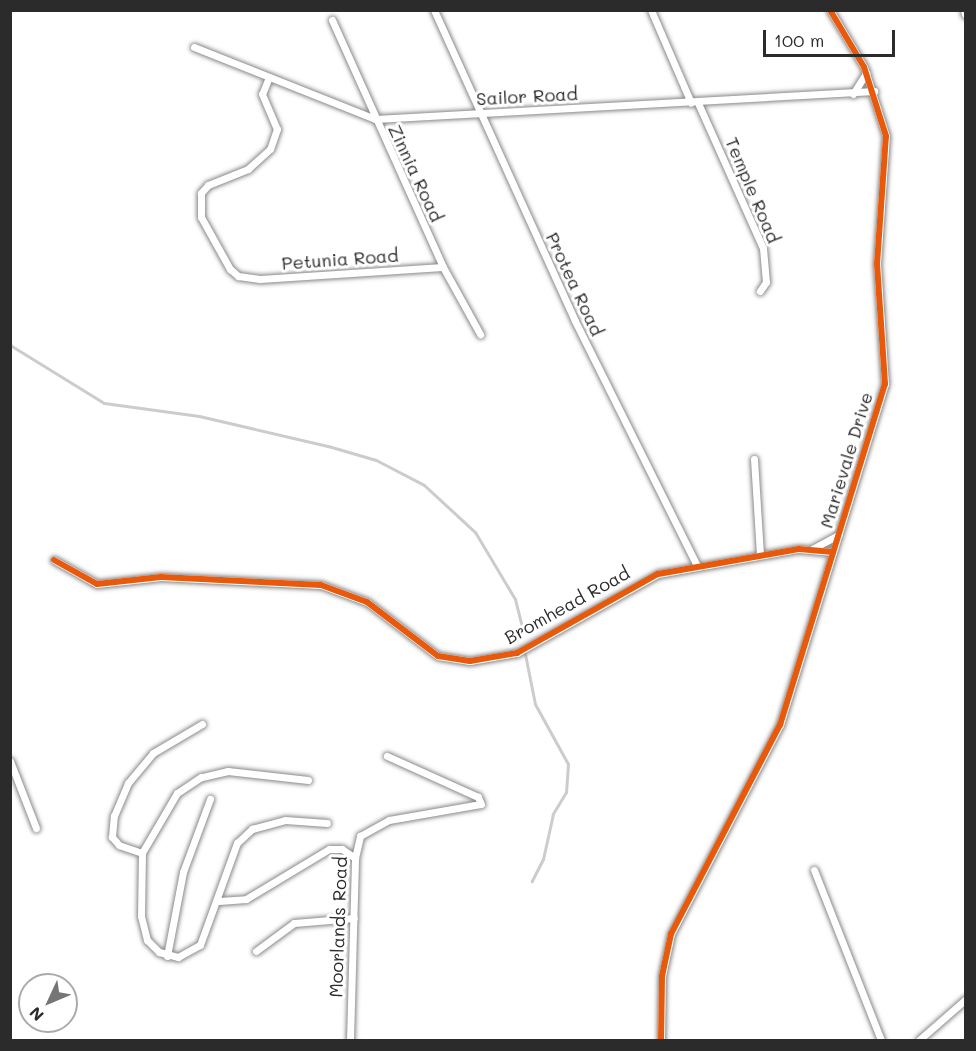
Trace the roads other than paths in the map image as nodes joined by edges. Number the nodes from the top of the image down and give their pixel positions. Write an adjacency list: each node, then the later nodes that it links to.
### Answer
1 (434, 10): 11 (street, Protea Road)
2 (651, 10): 10 (street, Temple Road)
3 (830, 10): 6 (street, Marievale Drive)
4 (332, 20): 12 (street, Zinnia Road)
5 (194, 47): 7 (street, Sailor Road)
6 (866, 73): 8 (street, Marievale Drive); 9 (street)
7 (269, 77): 12 (street, Sailor Road); 13 (street, Petunia Road)
8 (874, 91): 9 (street, Sailor Road); 17 (street, Marievale Drive)
9 (853, 94): 10 (street, Sailor Road)
10 (695, 103): 11 (street, Sailor Road); 14 (street, Temple Road)
11 (481, 112): 12 (street, Sailor Road); 22 (street, Protea Road)
12 (375, 119): 13 (street, Zinnia Road)
13 (443, 267): 15 (street, Zinnia Road)
14 (760, 291)
15 (480, 334)
16 (754, 459): 20 (street)
17 (838, 535): 18 (street); 19 (street, Marievale Drive)
18 (812, 549): 19 (street, Bromhead Road); 20 (street, Bromhead Road)
19 (833, 552): 39 (street, Marievale Drive)
20 (760, 555): 22 (street, Bromhead Road)
21 (54, 560): 22 (street, Bromhead Road)
22 (697, 566)
23 (202, 724): 30 (street)
24 (387, 756): 31 (street, Moorlands Road)
25 (10, 761): 29 (street)
26 (308, 780): 30 (street)
27 (210, 799): 36 (street)
28 (327, 823): 33 (street)
29 (36, 828)
30 (142, 853): 36 (street)
31 (355, 858): 33 (street); 34 (street, Moorlands Road)
32 (814, 870): 40 (street)
33 (219, 901): 36 (street)
34 (354, 918): 35 (street); 38 (street, Moorlands Road)
35 (256, 951)
36 (167, 956)
37 (966, 999): 41 (street)
38 (350, 1041)
39 (661, 1041)
40 (881, 1041)
41 (920, 1041)

